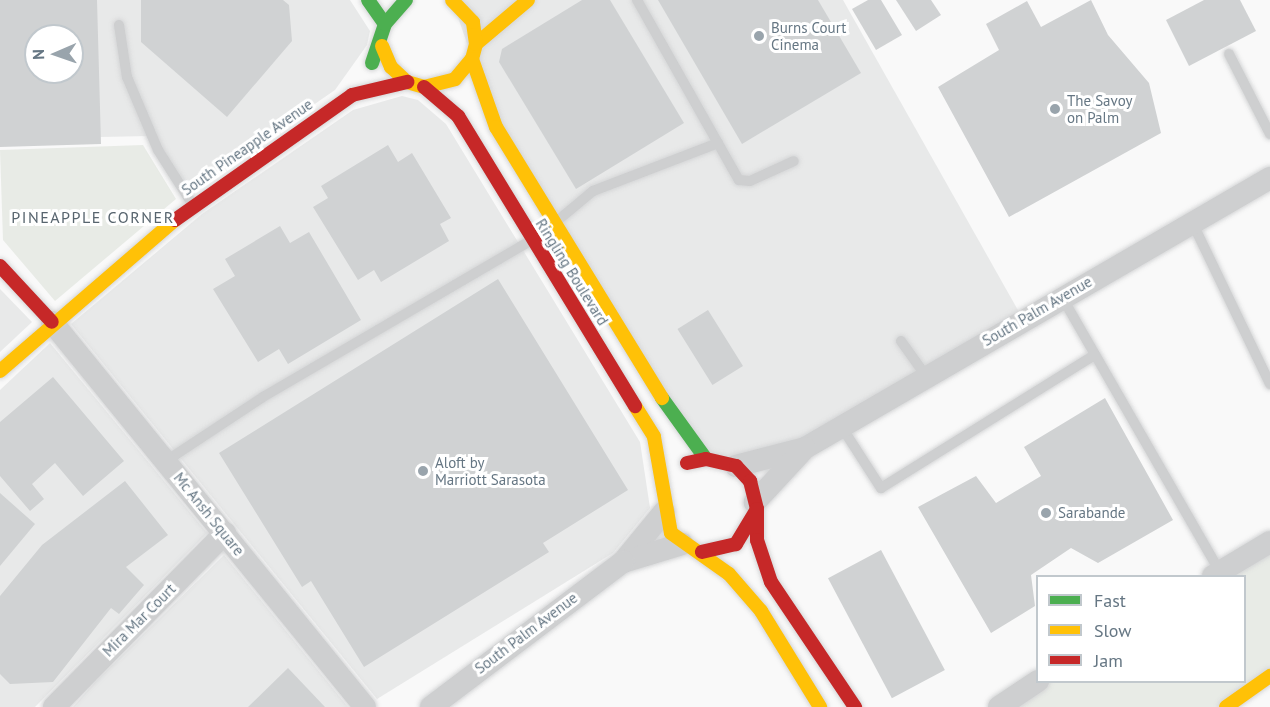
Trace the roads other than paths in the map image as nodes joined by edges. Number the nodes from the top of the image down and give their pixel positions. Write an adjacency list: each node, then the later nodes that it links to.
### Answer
1 (368, 0): 6 (street)
2 (406, 0): 6 (street)
3 (528, 0): 8 (street)
4 (637, 0): 16 (lane)
5 (462, 1): 8 (street)
6 (385, 24): 9 (street, South Pineapple Avenue)
7 (119, 25): 19 (lane)
8 (476, 44): 11 (street)
9 (382, 46): 12 (street); 14 (street, South Pineapple Avenue)
10 (1229, 54): 15 (lane)
11 (472, 59): 13 (street); 21 (street, Ringling Boulevard)
12 (407, 82): 13 (street, South Pineapple Avenue); 14 (street, South Pineapple Avenue)
13 (424, 87): 22 (street, Ringling Boulevard)
14 (352, 94): 19 (street, South Pineapple Avenue)
15 (1270, 134)
16 (718, 143): 17 (lane); 21 (lane)
17 (794, 161)
18 (1270, 178): 20 (street, South Palm Avenue)
19 (193, 205): 25 (street, South Pineapple Avenue)
20 (1191, 221): 24 (street, South Palm Avenue); 30 (lane)
21 (555, 223): 33 (street, Ringling Boulevard)
22 (532, 239): 34 (lane); 36 (street, Ringling Boulevard)
23 (0, 266): 25 (street)
24 (1062, 296): 27 (lane); 29 (street, South Palm Avenue)
25 (52, 322): 28 (street, South Pineapple Avenue); 34 (street, Mc Ansh Square)
26 (901, 340): 29 (lane)
27 (1095, 354): 31 (lane); 43 (lane)
28 (0, 371)
29 (926, 376): 31 (street, South Palm Avenue)
30 (1270, 384)
31 (841, 426): 32 (street, South Palm Avenue)
32 (806, 448): 35 (street, South Palm Avenue); 37 (street, South Palm Avenue)
33 (706, 459): 35 (street); 36 (street)
34 (166, 461): 39 (street, Mc Ansh Square)
35 (736, 466): 37 (street)
36 (665, 488): 38 (street, Ringling Boulevard)
37 (756, 506): 41 (street); 50 (street)
38 (664, 512): 41 (street); 42 (street, South Palm Avenue)
39 (225, 533): 46 (street, Mira Mar Court); 47 (street, Mc Ansh Square)
40 (1270, 542): 43 (street)
41 (692, 548): 42 (street, South Palm Avenue); 49 (street)
42 (623, 562): 48 (street, South Palm Avenue)
43 (1216, 574)
44 (1270, 676): 52 (street)
45 (1036, 682): 51 (street)
46 (54, 707)
47 (366, 707)
48 (431, 707)
49 (820, 707)
50 (855, 707)
51 (999, 707)
52 (1227, 707)

